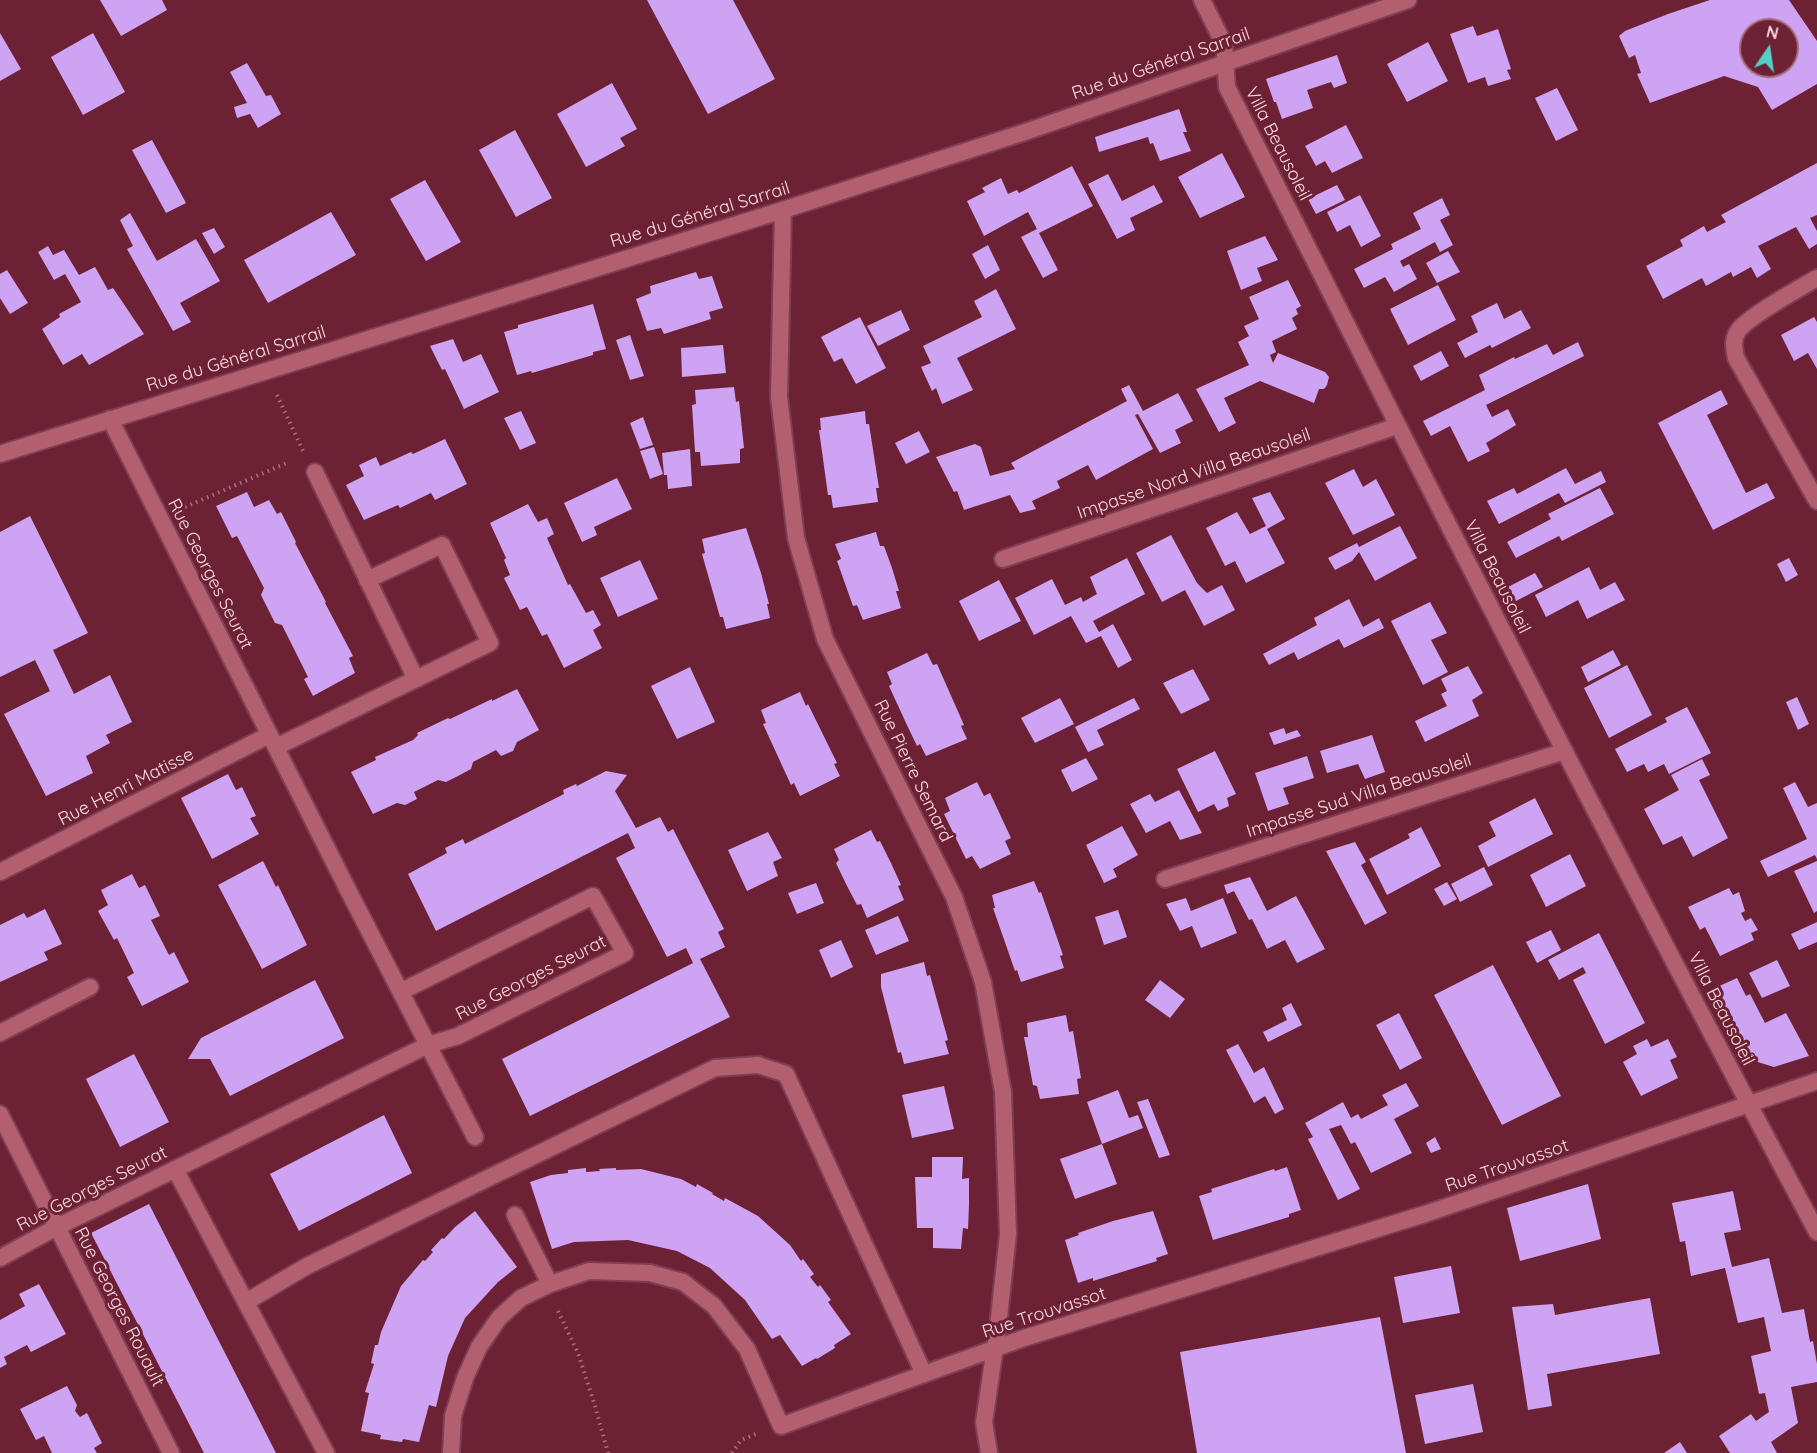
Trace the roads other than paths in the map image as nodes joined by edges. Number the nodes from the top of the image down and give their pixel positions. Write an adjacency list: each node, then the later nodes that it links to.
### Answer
1 (1202, 0): 3 (street, Villa Beausoleil)
2 (1408, 0): 3 (street, Rue du Général Sarrail)
3 (1226, 62): 4 (street, Rue du Général Sarrail); 7 (street, Villa Beausoleil)
4 (783, 210): 6 (street, Rue du Général Sarrail); 33 (street, Rue Pierre Semard)
5 (1817, 278): 10 (street)
6 (110, 419): 8 (street, Rue du Général Sarrail); 14 (street, Rue Georges Seurat)
7 (1397, 426): 11 (street, Impasse Nord Villa Beausoleil); 15 (street, Villa Beausoleil)
8 (0, 454)
9 (315, 471): 12 (street)
10 (1817, 501)
11 (1003, 559)
12 (368, 580): 13 (street); 13 (street)
13 (416, 679): 14 (street)
14 (272, 741): 16 (street, Rue Henri Matisse); 19 (street, Rue Georges Seurat)
15 (1565, 751): 17 (street, Impasse Sud Villa Beausoleil); 23 (street, Villa Beausoleil)
16 (0, 872)
17 (1165, 879)
18 (90, 987): 20 (street)
19 (402, 991): 21 (street, Rue Georges Seurat); 21 (street, Rue Georges Seurat)
20 (0, 1033)
21 (428, 1045): 25 (street); 26 (street, Rue Georges Seurat)
22 (1817, 1081): 23 (street, Rue Trouvassot)
23 (1749, 1105): 29 (street, Villa Beausoleil); 33 (street, Rue Trouvassot)
24 (0, 1114): 28 (street, Rue Georges Rouault)
25 (475, 1137)
26 (176, 1169): 28 (street, Rue Georges Seurat); 32 (street)
27 (515, 1215): 31 (street)
28 (57, 1227): 30 (street, Rue Georges Seurat); 35 (street, Rue Georges Rouault)
29 (1817, 1232)
30 (0, 1258)
31 (550, 1284): 34 (street, Rue Trouvassot); 37 (street, Rue Trouvassot)
32 (246, 1302): 34 (street); 36 (street)
33 (994, 1349): 34 (street, Rue Trouvassot); 38 (street, Rue Pierre Semard)
34 (924, 1374)
35 (171, 1453)
36 (326, 1453)
37 (452, 1453)
38 (989, 1453)

